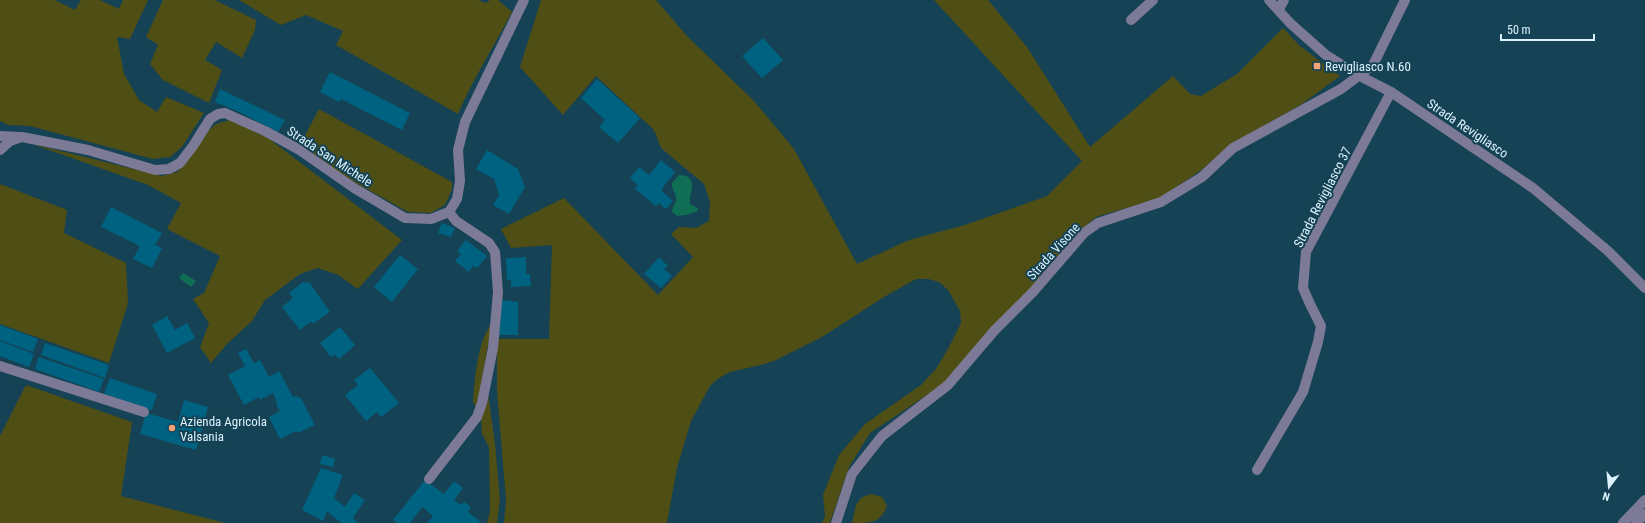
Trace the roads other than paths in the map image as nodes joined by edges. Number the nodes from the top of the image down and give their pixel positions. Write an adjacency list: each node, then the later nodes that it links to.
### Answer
1 (524, 0): 12 (street)
2 (1153, 0): 6 (street)
3 (1269, 0): 5 (street, Strada Revigliasco)
4 (1405, 0): 7 (street, Strada Visone)
5 (1281, 4): 7 (street, Strada Revigliasco)
6 (1131, 20)
7 (1358, 75): 8 (street, Strada Revigliasco); 20 (street, Strada Visone)
8 (1391, 92): 13 (street, Strada Revigliasco); 16 (street, Strada Revigliasco 37)
9 (0, 136): 10 (street, Strada San Michele)
10 (22, 137): 11 (street); 12 (street, Strada San Michele)
11 (0, 150)
12 (449, 212): 17 (street)
13 (1645, 288)
14 (0, 366): 15 (street)
15 (144, 412)
16 (1257, 470)
17 (429, 479)
18 (1645, 500): 21 (street)
19 (1645, 514): 22 (street)
20 (836, 523)
21 (1623, 523)
22 (1636, 523)

